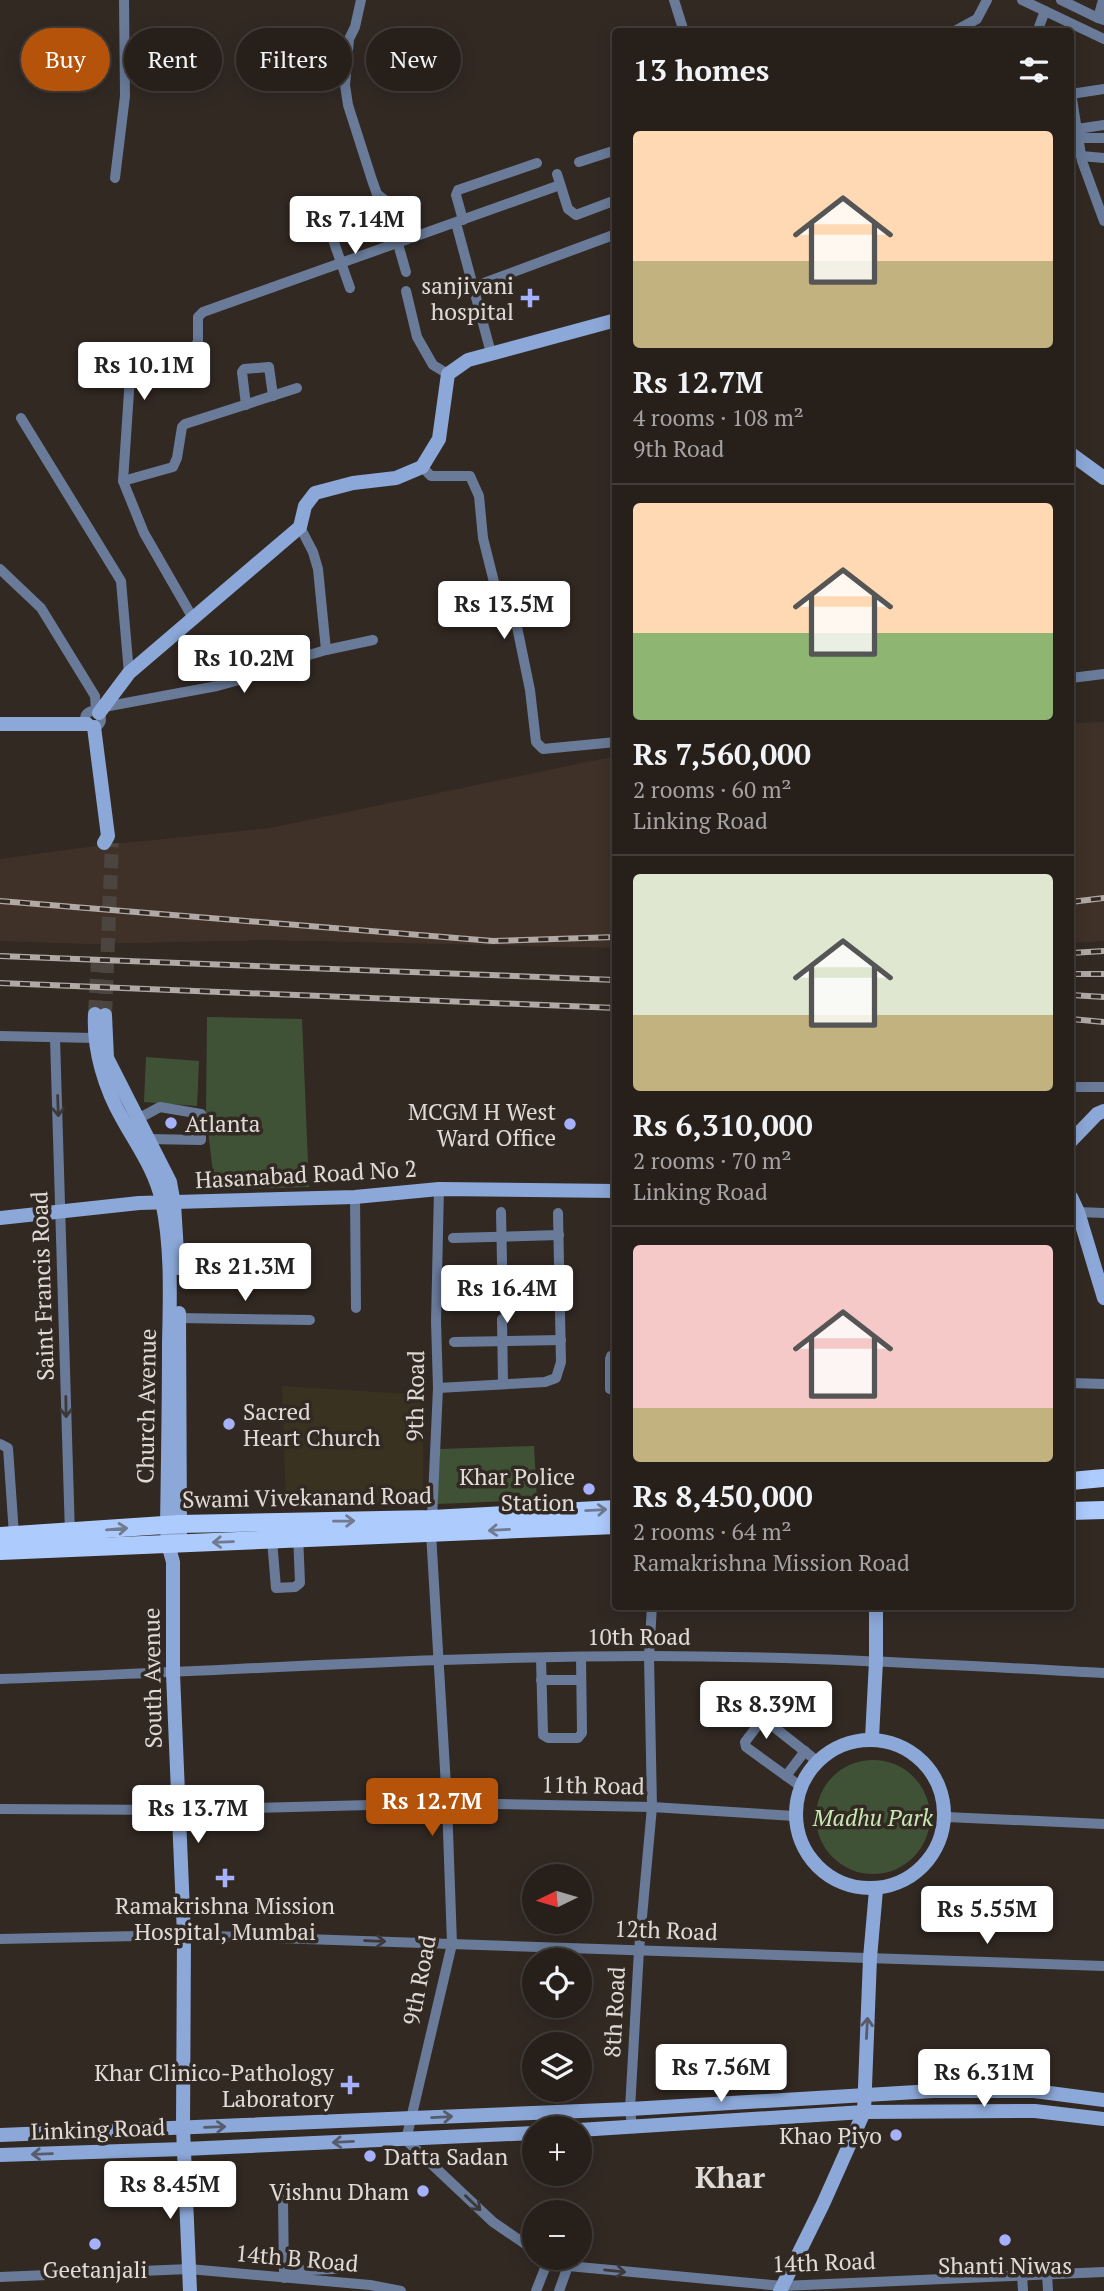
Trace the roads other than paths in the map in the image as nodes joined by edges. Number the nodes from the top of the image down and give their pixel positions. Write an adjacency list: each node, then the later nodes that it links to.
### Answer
1 (124, 0): 27 (street)
2 (361, 0): 29 (street)
3 (674, 0): 10 (street)
4 (987, 0): 11 (street)
5 (1022, 0): 8 (street)
6 (1061, 0): 9 (street)
7 (1103, 0): 9 (street)
8 (1045, 11): 12 (street); 13 (street)
9 (1101, 19)
10 (683, 28)
11 (960, 28)
12 (1039, 28)
13 (1071, 28)
14 (1074, 29): 15 (street)
15 (1104, 39)
16 (1104, 89): 17 (street)
17 (1074, 94)
18 (1074, 111): 20 (street)
19 (1104, 125): 20 (street)
20 (1078, 134): 21 (street); 23 (street)
21 (1104, 138)
22 (612, 151): 25 (street)
23 (1081, 156): 24 (street); 30 (street)
24 (1104, 158)
25 (579, 162)
26 (537, 163): 31 (street)
27 (115, 178)
28 (612, 202): 31 (street)
29 (391, 216)
30 (1104, 221)
31 (460, 222): 34 (street); 37 (street)
32 (331, 234): 35 (street)
33 (612, 235): 37 (street)
34 (398, 244): 35 (street); 36 (street)
35 (341, 264): 38 (street); 50 (street)
36 (407, 272)
37 (473, 287): 41 (street)
38 (350, 288)
39 (406, 291): 42 (street)
40 (612, 321): 41 (street)
41 (491, 353): 42 (street)
42 (448, 374): 48 (street)
43 (297, 388): 44 (street)
44 (273, 396): 45 (street); 45 (street)
45 (246, 405): 50 (street)
46 (21, 418): 56 (street)
47 (1074, 456): 49 (street)
48 (422, 467): 51 (street); 62 (street)
49 (1104, 478)
50 (123, 481): 53 (street)
51 (300, 527): 53 (street); 55 (street)
52 (0, 569): 60 (street)
53 (194, 620): 56 (street)
54 (373, 640): 55 (street)
55 (326, 650): 60 (street)
56 (129, 673): 60 (street)
57 (1104, 674): 58 (street)
58 (1074, 678)
59 (0, 715): 60 (street)
60 (94, 716): 61 (street); 63 (street)
61 (0, 724)
62 (612, 742)
63 (108, 840)
64 (0, 1036): 65 (street)
65 (55, 1038): 66 (street); 78 (street, Saint Francis Road, one-way to 78)
66 (95, 1038): 70 (street, Church Avenue); 70 (street, Church Avenue)
67 (1074, 1087): 68 (street)
68 (1104, 1087)
69 (1104, 1111): 71 (street)
70 (131, 1122): 72 (street); 72 (street); 76 (street, Church Avenue)
71 (1074, 1138)
72 (148, 1139): 76 (street)
73 (439, 1189): 74 (street, Hasanabad Road No 2); 75 (street, Hasanabad Road No 2); 99 (street, 9th Road)
74 (612, 1192)
75 (355, 1197): 76 (street, Hasanabad Road No 2); 88 (street)
76 (168, 1204): 78 (street, Hasanabad Road No 2); 89 (street); 107 (street, Church Avenue)
77 (1075, 1211): 81 (street); 87 (street)
78 (61, 1212): 82 (street, Hasanabad Road No 2); 112 (street, Saint Francis Road, one-way to 112)
79 (501, 1213): 84 (street)
80 (558, 1213): 83 (street)
81 (1104, 1213)
82 (0, 1218)
83 (559, 1235): 84 (street); 92 (street)
84 (501, 1237): 85 (street); 86 (street)
85 (453, 1238)
86 (502, 1264)
87 (1104, 1298)
88 (356, 1308)
89 (179, 1318): 91 (street); 107 (street)
90 (502, 1319): 93 (street)
91 (310, 1320)
92 (561, 1340): 93 (street); 96 (street)
93 (502, 1341): 94 (street); 96 (street)
94 (454, 1342)
95 (612, 1356): 100 (street)
96 (503, 1383): 99 (street)
97 (1074, 1383): 98 (street)
98 (1104, 1384)
99 (438, 1388): 109 (street, 9th Road)
100 (612, 1390)
101 (0, 1444): 111 (street)
102 (1104, 1478): 103 (main road)
103 (1074, 1480)
104 (612, 1509): 109 (main road, Swami Vivekanand Road, one-way to 104)
105 (1104, 1510): 106 (main road)
106 (1074, 1511)
107 (173, 1524): 110 (main road, Swami Vivekanand Road); 112 (main road, Swami Vivekanand Road, one-way to 107); 114 (street, Church Avenue)
108 (612, 1525): 109 (main road, Swami Vivekanand Road, one-way to 109)
109 (432, 1526): 110 (main road, Swami Vivekanand Road); 121 (street, 9th Road)
110 (298, 1530): 113 (main road, Swami Vivekanand Road); 113 (street)
111 (7, 1536): 112 (main road, Swami Vivekanand Road)
112 (70, 1540): 114 (main road, Swami Vivekanand Road); 115 (main road, Swami Vivekanand Road)
113 (272, 1540): 114 (main road, Swami Vivekanand Road, one-way to 114)
114 (174, 1550): 124 (street, South Avenue)
115 (0, 1551)
116 (652, 1610): 118 (street, 8th Road)
117 (876, 1610): 122 (street)
118 (649, 1656): 119 (street, 10th Road); 122 (street, 10th Road); 133 (street, 8th Road)
119 (581, 1657): 120 (street, 10th Road); 127 (street)
120 (541, 1658): 121 (street, 10th Road); 126 (street)
121 (439, 1659): 124 (street, 10th Road); 132 (street, 9th Road)
122 (877, 1661): 123 (street, 10th Road); 128 (street)
123 (1104, 1673)
124 (173, 1674): 125 (street, 10th Road); 135 (street, South Avenue)
125 (0, 1679)
126 (541, 1680): 127 (street); 127 (street)
127 (581, 1680)
128 (872, 1738): 129 (street); 137 (street)
129 (811, 1756): 130 (street); 130 (street); 131 (street)
130 (786, 1776): 131 (street)
131 (800, 1786): 136 (street)
132 (447, 1803): 133 (street, 11th Road); 135 (street, 11th Road); 142 (street, 9th Road)
133 (652, 1807): 136 (street, 11th Road); 143 (street, 8th Road)
134 (0, 1809): 135 (street, 11th Road)
135 (179, 1810): 140 (street, South Avenue)
136 (795, 1816): 139 (street)
137 (946, 1816): 138 (street); 139 (street)
138 (1104, 1824)
139 (876, 1890): 144 (street)
140 (184, 1935): 141 (street, 12th Road); 142 (street, 12th Road, one-way to 142); 153 (street, South Avenue)
141 (0, 1939)
142 (452, 1944): 143 (street, 12th Road); 150 (street, 9th Road)
143 (639, 1950): 144 (street, 12th Road); 148 (street, 8th Road)
144 (870, 1958): 145 (street, 12th Road); 146 (street, one-way to 144)
145 (1104, 1966)
146 (864, 2096): 147 (street, Linking Road); 148 (street, Linking Road); 149 (street)
147 (1104, 2100)
148 (630, 2109): 150 (street, Linking Road, one-way to 148); 152 (street, 8th Road)
149 (862, 2117): 151 (street); 152 (street); 173 (street)
150 (410, 2119): 153 (street, Linking Road, one-way to 150); 157 (street, 9th Road)
151 (1104, 2119)
152 (632, 2127): 154 (street)
153 (183, 2128): 156 (street, Linking Road); 158 (street, South Avenue)
154 (592, 2129)
155 (522, 2134): 157 (street, Linking Road)
156 (0, 2135)
157 (406, 2140): 158 (street, Linking Road, one-way to 158); 161 (street, one-way to 161)
158 (184, 2149): 159 (street, Linking Road, one-way to 159); 162 (street, South Avenue)
159 (0, 2155)
160 (288, 2193): 167 (street)
161 (522, 2242)
162 (189, 2269): 167 (street, 14th B Road); 170 (street, 14th B Road); 174 (street, South Avenue)
163 (552, 2270): 177 (street)
164 (556, 2270): 178 (street)
165 (592, 2270): 173 (street, 14th Road, one-way to 173)
166 (1104, 2272): 168 (street, 14th Road)
167 (284, 2274): 171 (street, 14th B Road); 172 (street)
168 (1047, 2274): 169 (street, 14th Road); 180 (street)
169 (1022, 2275): 173 (street, 14th Road); 179 (street)
170 (0, 2277)
171 (305, 2283): 172 (street, 14th B Road); 175 (street)
172 (336, 2287): 176 (street, 14th B Road)
173 (781, 2288)
174 (190, 2291)
175 (298, 2291)
176 (401, 2291)
177 (536, 2291)
178 (559, 2291)
179 (1023, 2291)
180 (1048, 2291)

